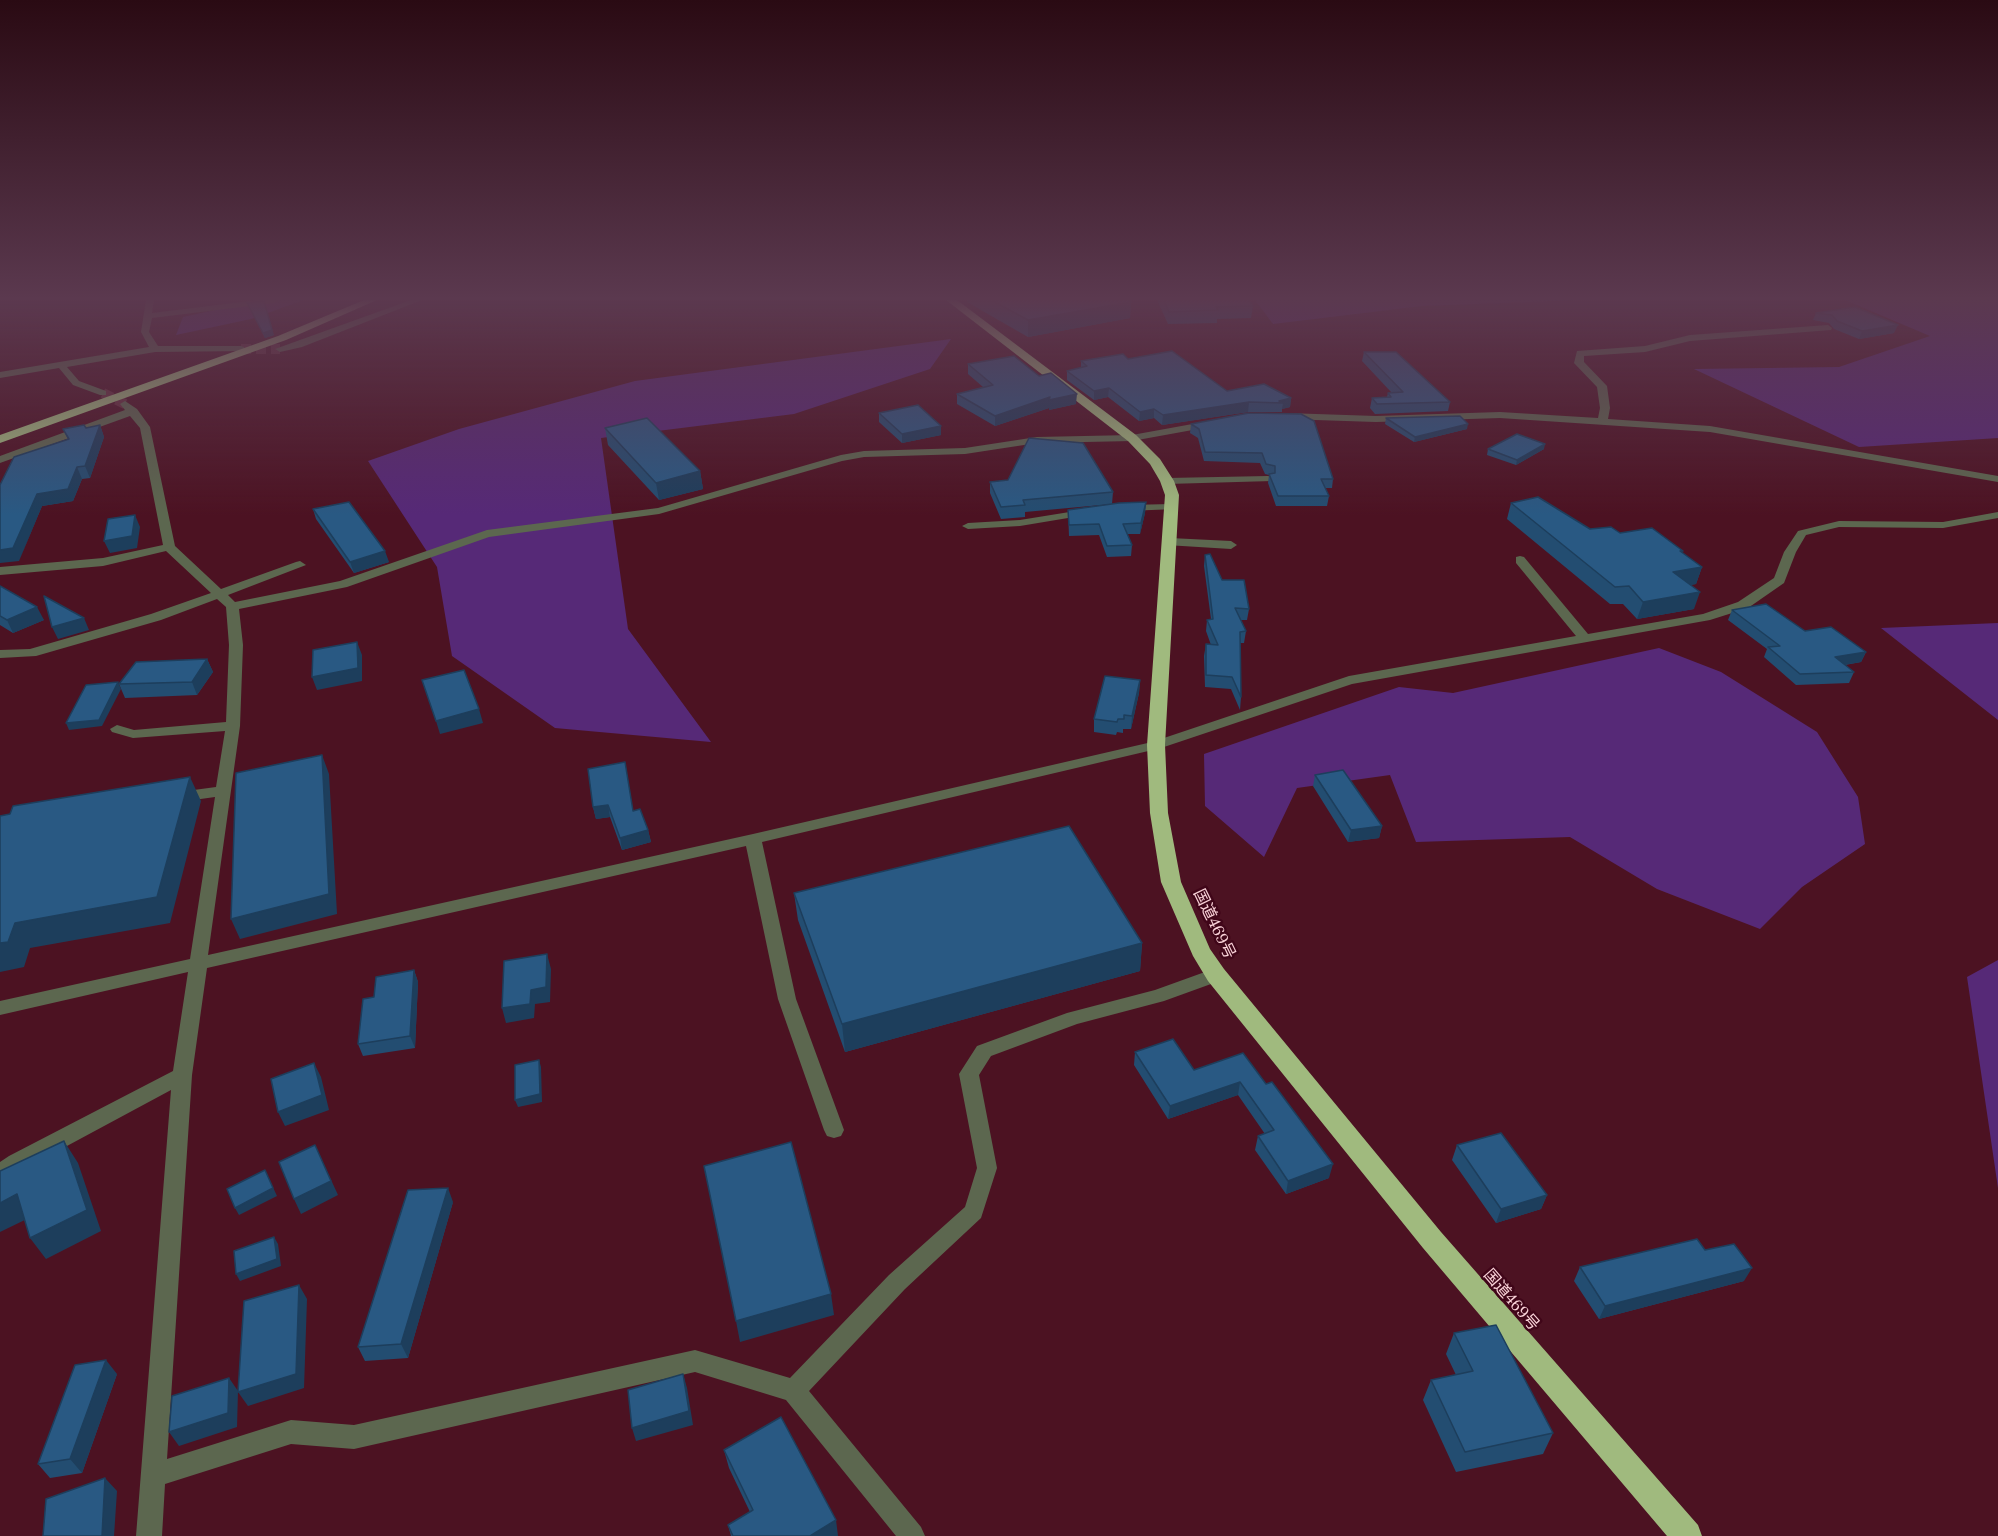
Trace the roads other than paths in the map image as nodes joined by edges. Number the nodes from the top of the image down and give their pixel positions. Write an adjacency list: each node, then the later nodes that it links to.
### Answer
1 (23, 372): 6 (street)
2 (67, 372): 7 (street)
3 (197, 372): 12 (highway)
4 (1045, 372): 11 (highway, 国道469号)
5 (1588, 372): 9 (street)
6 (0, 375)
7 (103, 393)
8 (1275, 416): 9 (street)
9 (1602, 422): 15 (street)
10 (1218, 423): 11 (street)
11 (1132, 438): 16 (highway, 国道469号); 27 (street)
12 (0, 439)
13 (0, 460): 22 (street)
14 (1268, 479): 16 (street)
15 (1998, 479)
16 (1167, 481): 17 (highway, 国道469号)
17 (1172, 507): 19 (street); 20 (highway, 国道469号)
18 (1998, 515): 28 (street)
19 (968, 526)
20 (1170, 542): 21 (street); 32 (highway, 国道469号)
21 (1231, 544)
22 (169, 547): 25 (street); 26 (street)
23 (1520, 560): 28 (street)
24 (300, 565): 26 (street)
25 (0, 571)
26 (219, 593): 27 (street); 29 (street)
27 (232, 606): 30 (street)
28 (1584, 637): 32 (street)
29 (1, 654)
30 (233, 726): 31 (street); 33 (street)
31 (117, 729)
32 (1156, 744): 35 (street); 37 (highway, 国道469号)
33 (223, 791): 34 (street); 36 (street)
34 (164, 800)
35 (753, 839): 36 (street); 40 (street)
36 (198, 962): 38 (street); 39 (street)
37 (1216, 975): 42 (street); 46 (highway, 国道469号)
38 (0, 1008)
39 (182, 1075): 41 (street); 43 (street)
40 (834, 1130)
41 (0, 1173)
42 (794, 1391): 43 (street); 45 (street)
43 (153, 1476): 44 (street)
44 (149, 1536)
45 (912, 1536)
46 (1687, 1536)

